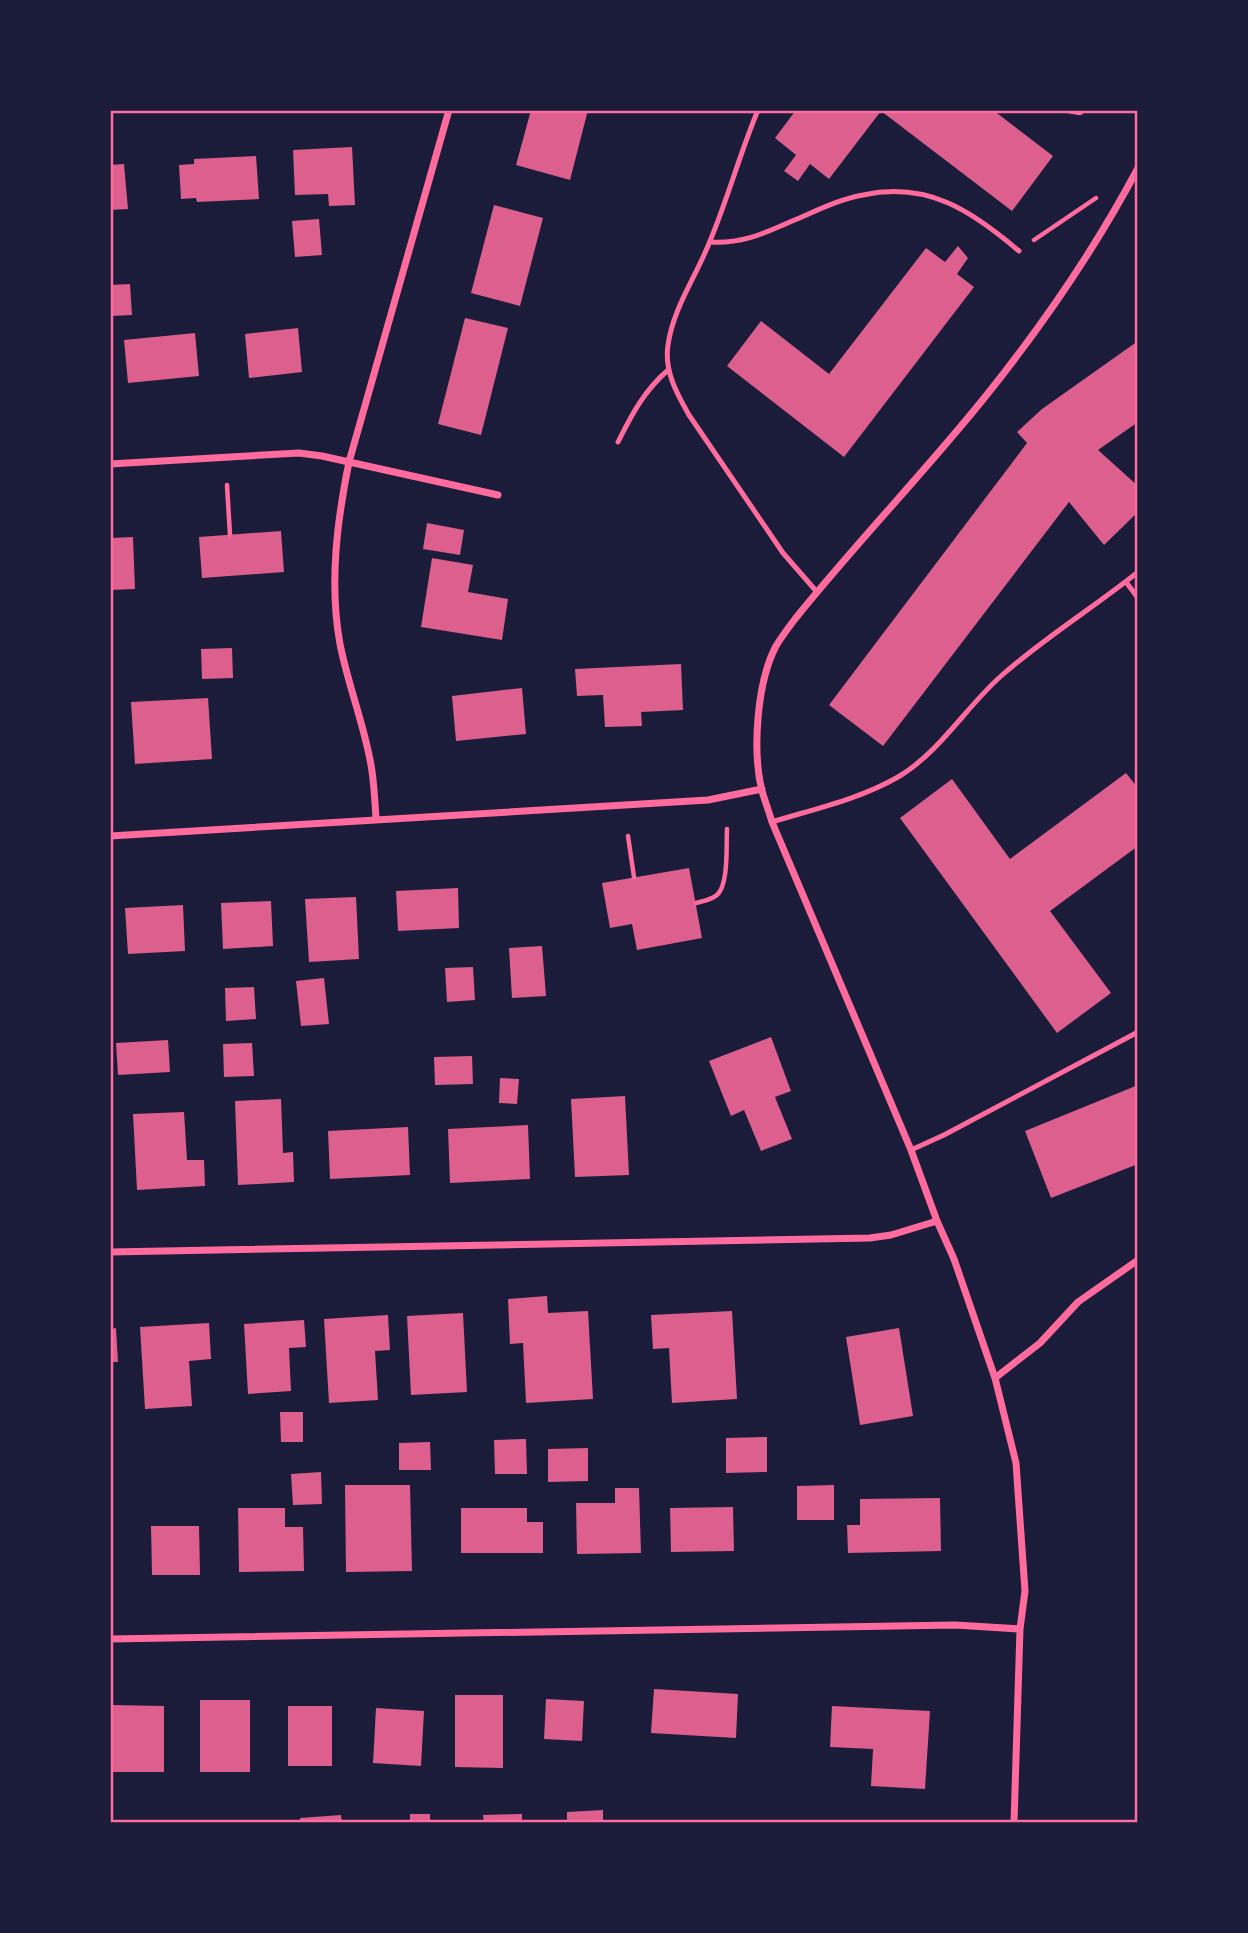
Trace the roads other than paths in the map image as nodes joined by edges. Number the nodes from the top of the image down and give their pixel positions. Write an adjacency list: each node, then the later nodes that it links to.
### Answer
1 (449, 110): 8 (street)
2 (758, 110): 4 (lane)
3 (1138, 169): 13 (street)
4 (710, 242): 5 (lane); 6 (lane)
5 (1019, 250)
6 (668, 370): 7 (lane); 13 (lane)
7 (618, 442)
8 (349, 462): 9 (street); 10 (street); 16 (street)
9 (110, 464)
10 (498, 495)
11 (1138, 572): 12 (lane)
12 (1126, 582): 14 (lane); 17 (lane)
13 (817, 592): 15 (street)
14 (1138, 598)
15 (762, 789): 16 (street); 17 (street)
16 (376, 818): 18 (street)
17 (772, 822): 20 (street)
18 (110, 836)
19 (1138, 1032): 20 (lane)
20 (911, 1150): 21 (street)
21 (937, 1222): 22 (street); 24 (street)
22 (110, 1252)
23 (1138, 1260): 24 (street)
24 (995, 1378): 25 (street)
25 (1020, 1629): 26 (street); 27 (street)
26 (110, 1639)
27 (1014, 1823)

